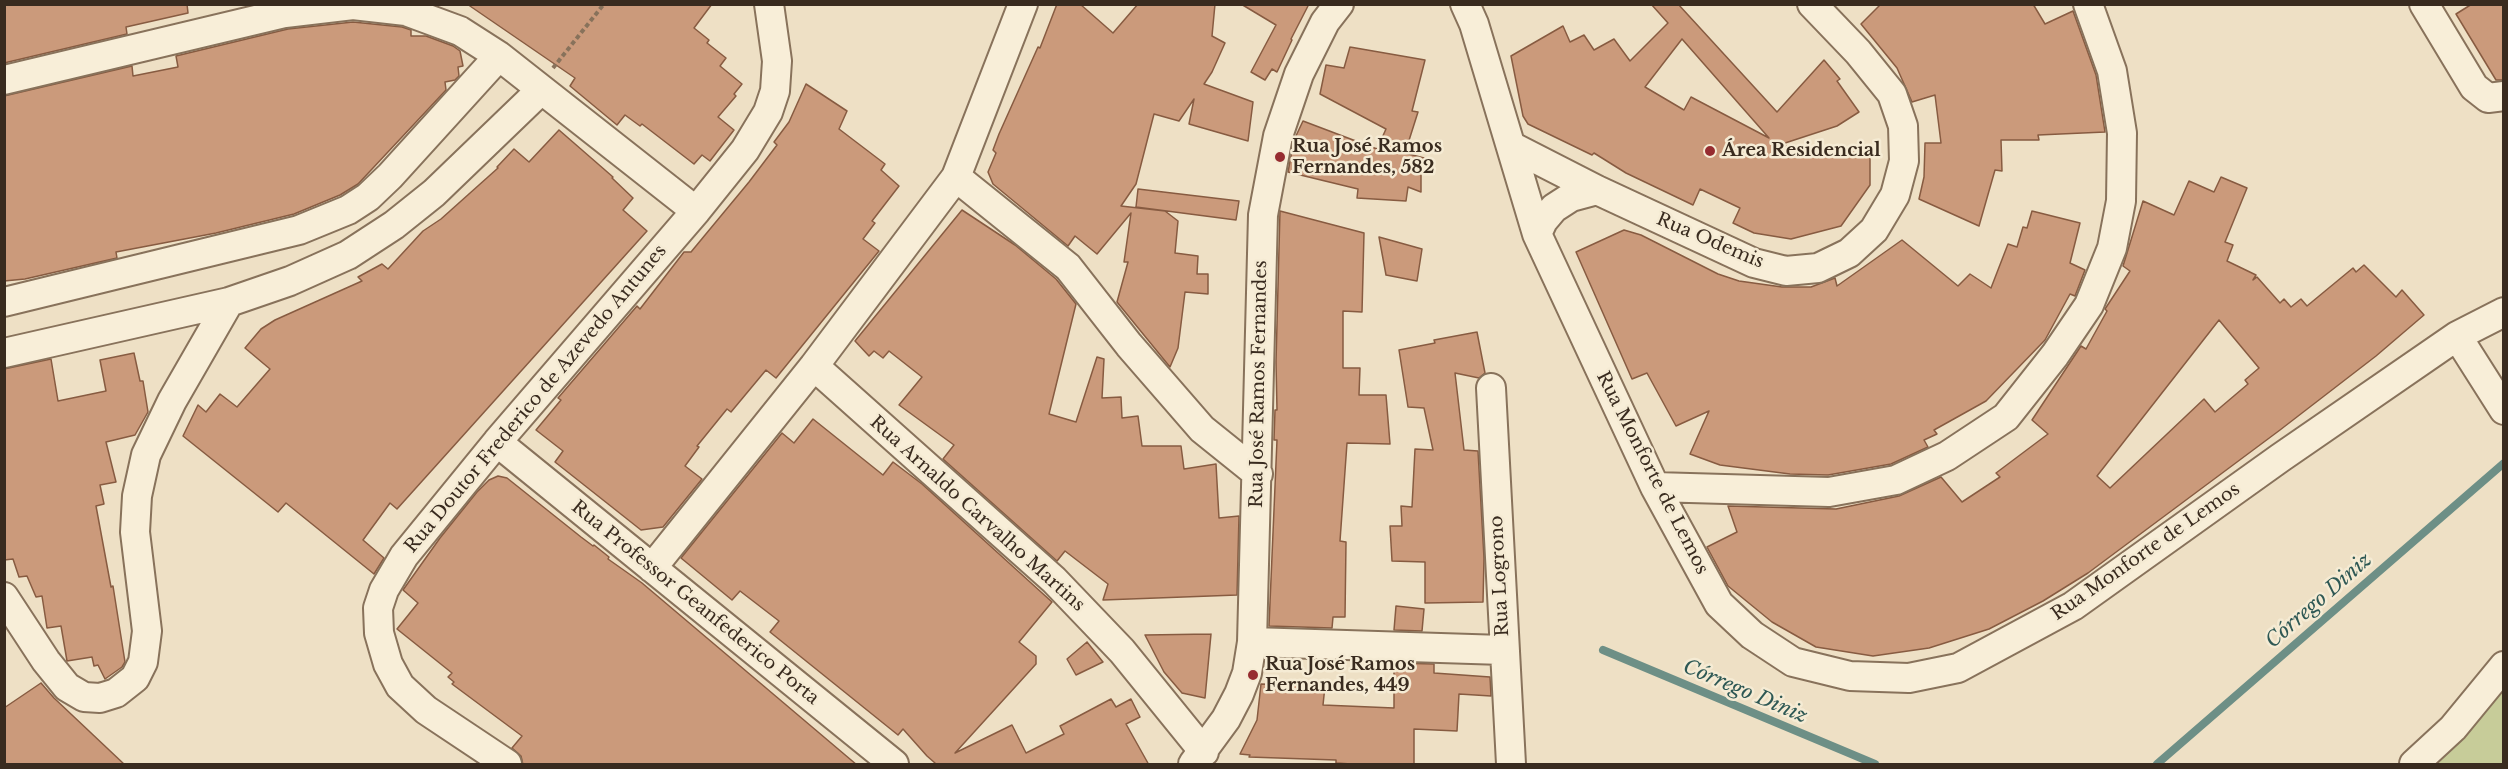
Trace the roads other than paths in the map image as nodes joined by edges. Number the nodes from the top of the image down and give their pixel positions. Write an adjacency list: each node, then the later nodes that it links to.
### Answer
1 (770, 4): 15 (street, Rua Doutor Frederico de Azevedo Antunes)
2 (1023, 4): 13 (street)
3 (1339, 4): 26 (street, Rua José Ramos Fernandes)
4 (1812, 4): 14 (street, Rua Odemis)
5 (2088, 4): 27 (street)
6 (2424, 4): 11 (street)
7 (1469, 14): 12 (street, Rua Monforte de Lemos)
8 (499, 56): 9 (street); 10 (street); 17 (street)
9 (4, 80)
10 (540, 88): 15 (street); 18 (street)
11 (2504, 96)
12 (1511, 146): 14 (street, Rua Odemis); 16 (street, Rua Monforte de Lemos)
13 (956, 177): 22 (street); 26 (street)
14 (1597, 190): 16 (street)
15 (696, 211): 25 (street, Rua Doutor Frederico de Azevedo Antunes)
16 (1537, 234): 27 (street, Rua Monforte de Lemos)
17 (4, 302)
18 (229, 302): 21 (street); 29 (street)
19 (2504, 312): 20 (street, Rua Monforte de Lemos)
20 (2457, 336): 24 (street); 27 (street, Rua Monforte de Lemos)
21 (4, 353)
22 (814, 366): 28 (street); 33 (street, Rua Arnaldo Carvalho Martins)
23 (1491, 388): 31 (street, Rua Logrono)
24 (2504, 410)
25 (497, 442): 28 (street, Rua Professor Geanfederico Porta); 34 (street, Rua Doutor Frederico de Azevedo Antunes)
26 (1258, 474): 30 (street, Rua José Ramos Fernandes)
27 (1655, 487)
28 (652, 568): 35 (street, Rua Professor Geanfederico Porta)
29 (4, 597)
30 (1252, 642): 31 (street); 33 (street, Rua José Ramos Fernandes)
31 (1503, 650): 36 (street, Rua Logrono)
32 (2502, 672): 37 (street)
33 (1198, 758)
34 (507, 765)
35 (894, 765)
36 (1511, 765)
37 (2414, 765)

